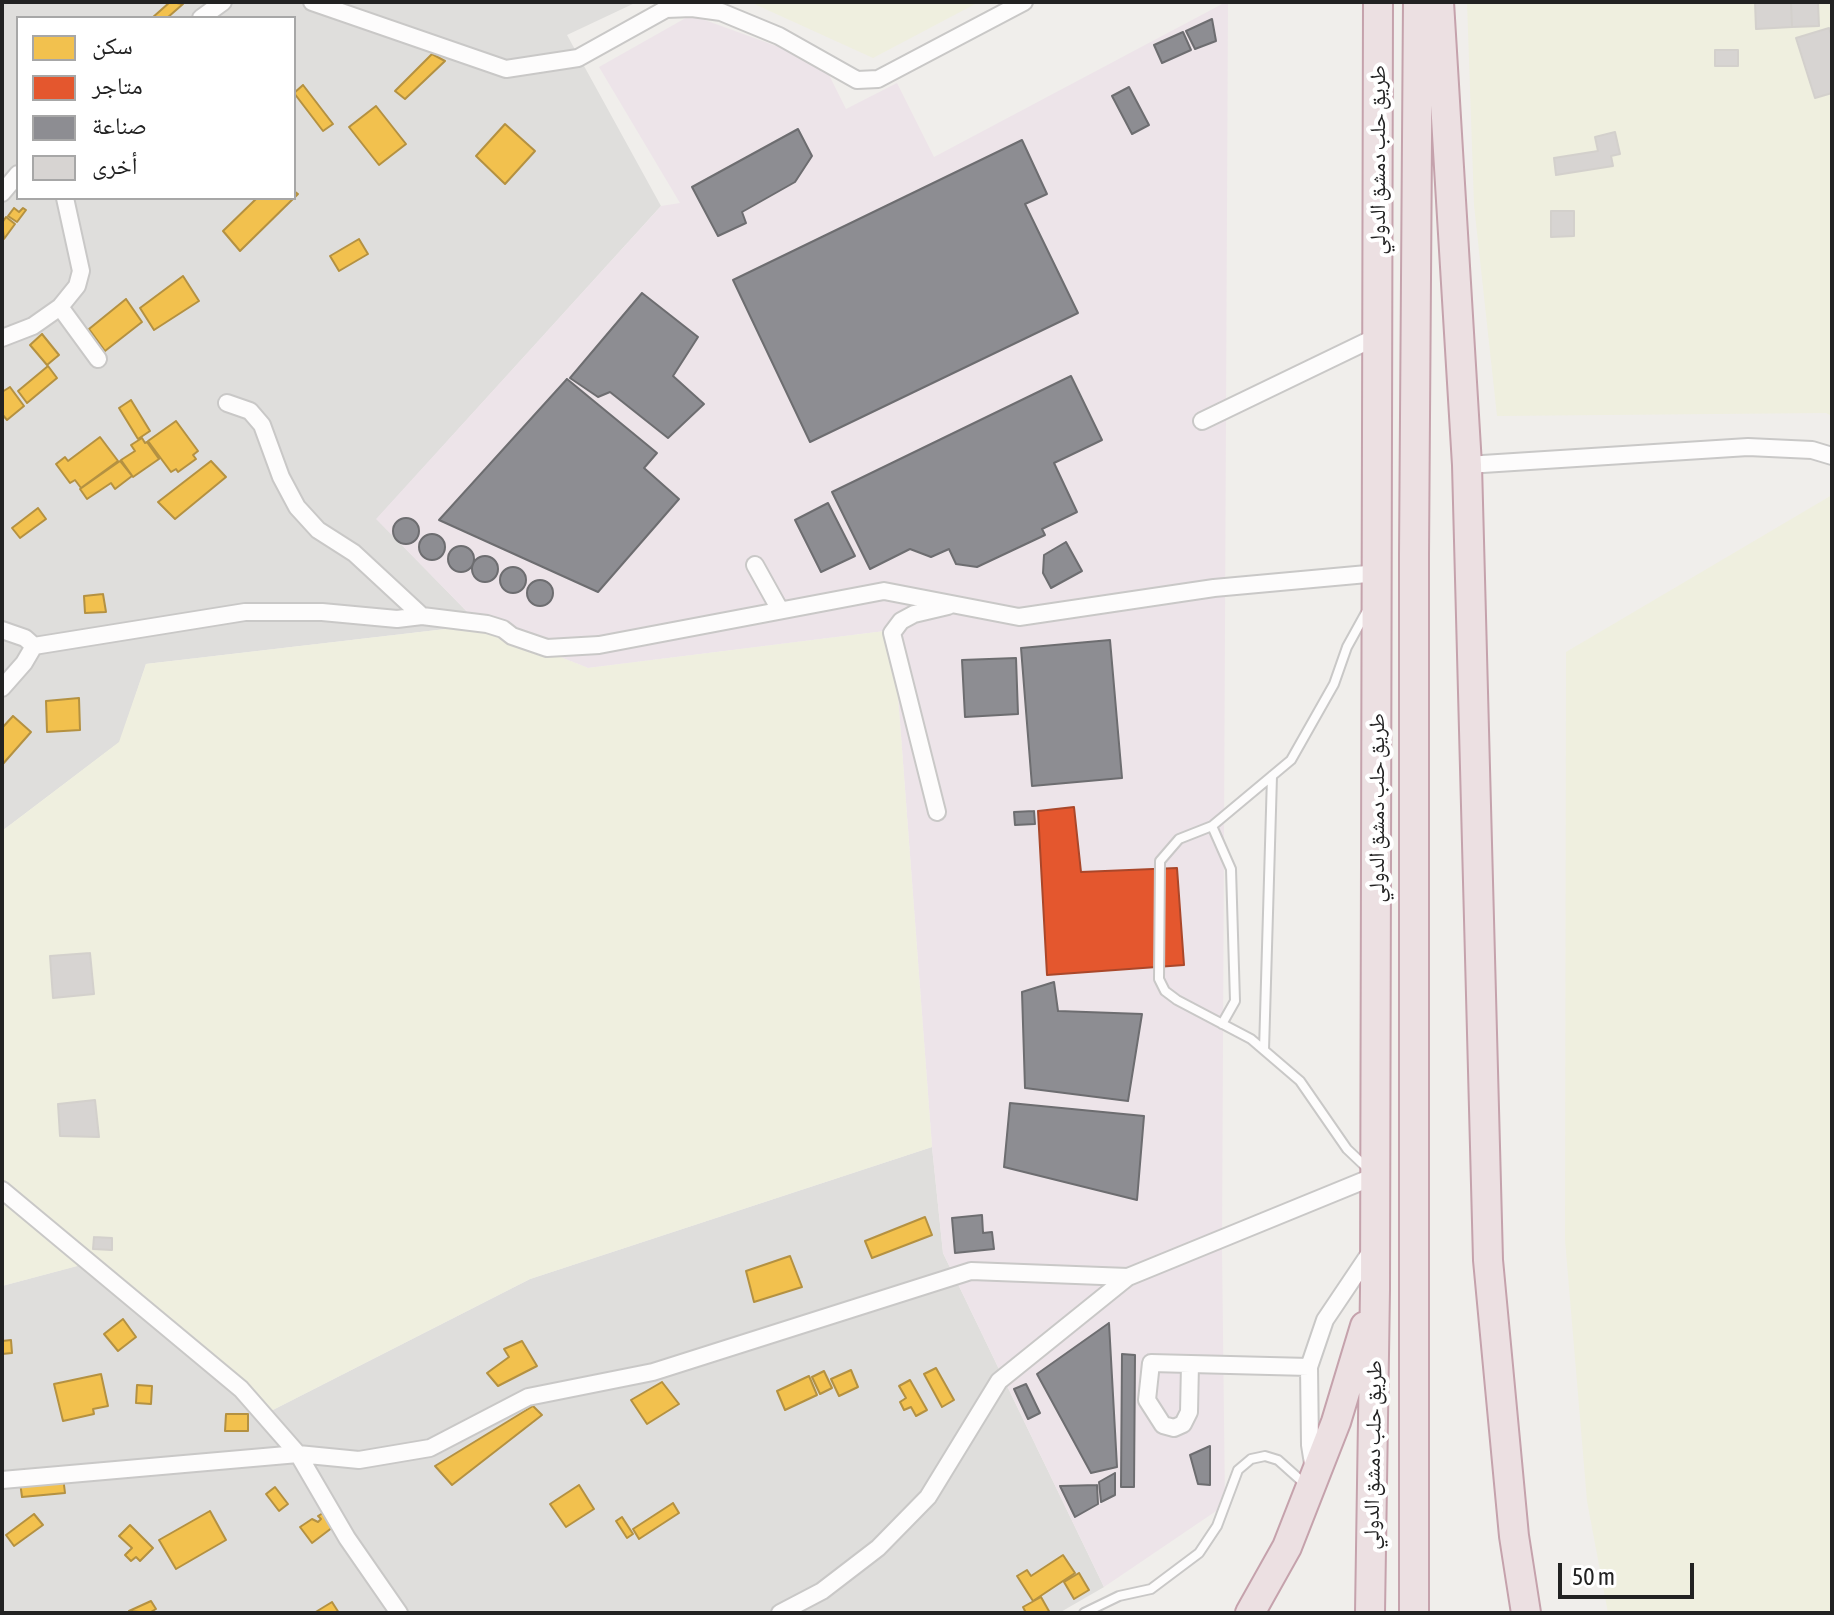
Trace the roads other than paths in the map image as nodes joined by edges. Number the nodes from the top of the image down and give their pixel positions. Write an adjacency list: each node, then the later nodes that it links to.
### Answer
1 (223, 2): 7 (street)
2 (312, 2): 3 (street)
3 (1024, 2)
4 (1378, 2): 12 (highway, طريق حلب دمشق الدولي)
5 (1418, 2): 47 (highway, طريق حلب دمشق الدولي)
6 (1439, 2): 18 (highway)
7 (204, 16)
8 (16, 176): 9 (street)
9 (2, 193)
10 (65, 200): 11 (street)
11 (60, 307): 13 (street); 14 (street)
12 (1378, 336): 16 (street); 20 (highway, طريق حلب دمشق الدولي)
13 (2, 338)
14 (98, 359)
15 (227, 403): 23 (street)
16 (1202, 421)
17 (1832, 456): 18 (street)
18 (1467, 465): 48 (highway)
19 (755, 565): 22 (street)
20 (1378, 582): 21 (street); 27 (lane); 32 (highway, طريق حلب دمشق الدولي)
21 (954, 604): 22 (street); 28 (street)
22 (780, 610): 23 (street)
23 (422, 616): 25 (street)
24 (2, 630): 25 (street)
25 (34, 646): 26 (street)
26 (2, 688)
27 (1272, 776): 29 (lane); 31 (lane)
28 (937, 812)
29 (1212, 826): 30 (lane); 30 (lane)
30 (1222, 1024): 31 (lane)
31 (1264, 1050): 32 (lane)
32 (1375, 1176): 34 (highway, طريق حلب دمشق الدولي); 35 (street)
33 (2, 1190): 39 (street)
34 (1375, 1246): 36 (highway, طريق حلب دمشق الدولي); 38 (street)
35 (1128, 1277): 39 (street); 43 (street)
36 (1375, 1290): 41 (highway); 46 (highway, طريق حلب دمشق الدولي)
37 (1190, 1364): 38 (street)
38 (1309, 1367): 41 (street)
39 (298, 1454): 40 (street); 42 (street)
40 (2, 1480)
41 (1312, 1482): 44 (lane); 45 (highway)
42 (399, 1613)
43 (780, 1613)
44 (1084, 1613)
45 (1250, 1613)
46 (1370, 1613)
47 (1414, 1613)
48 (1526, 1613)

